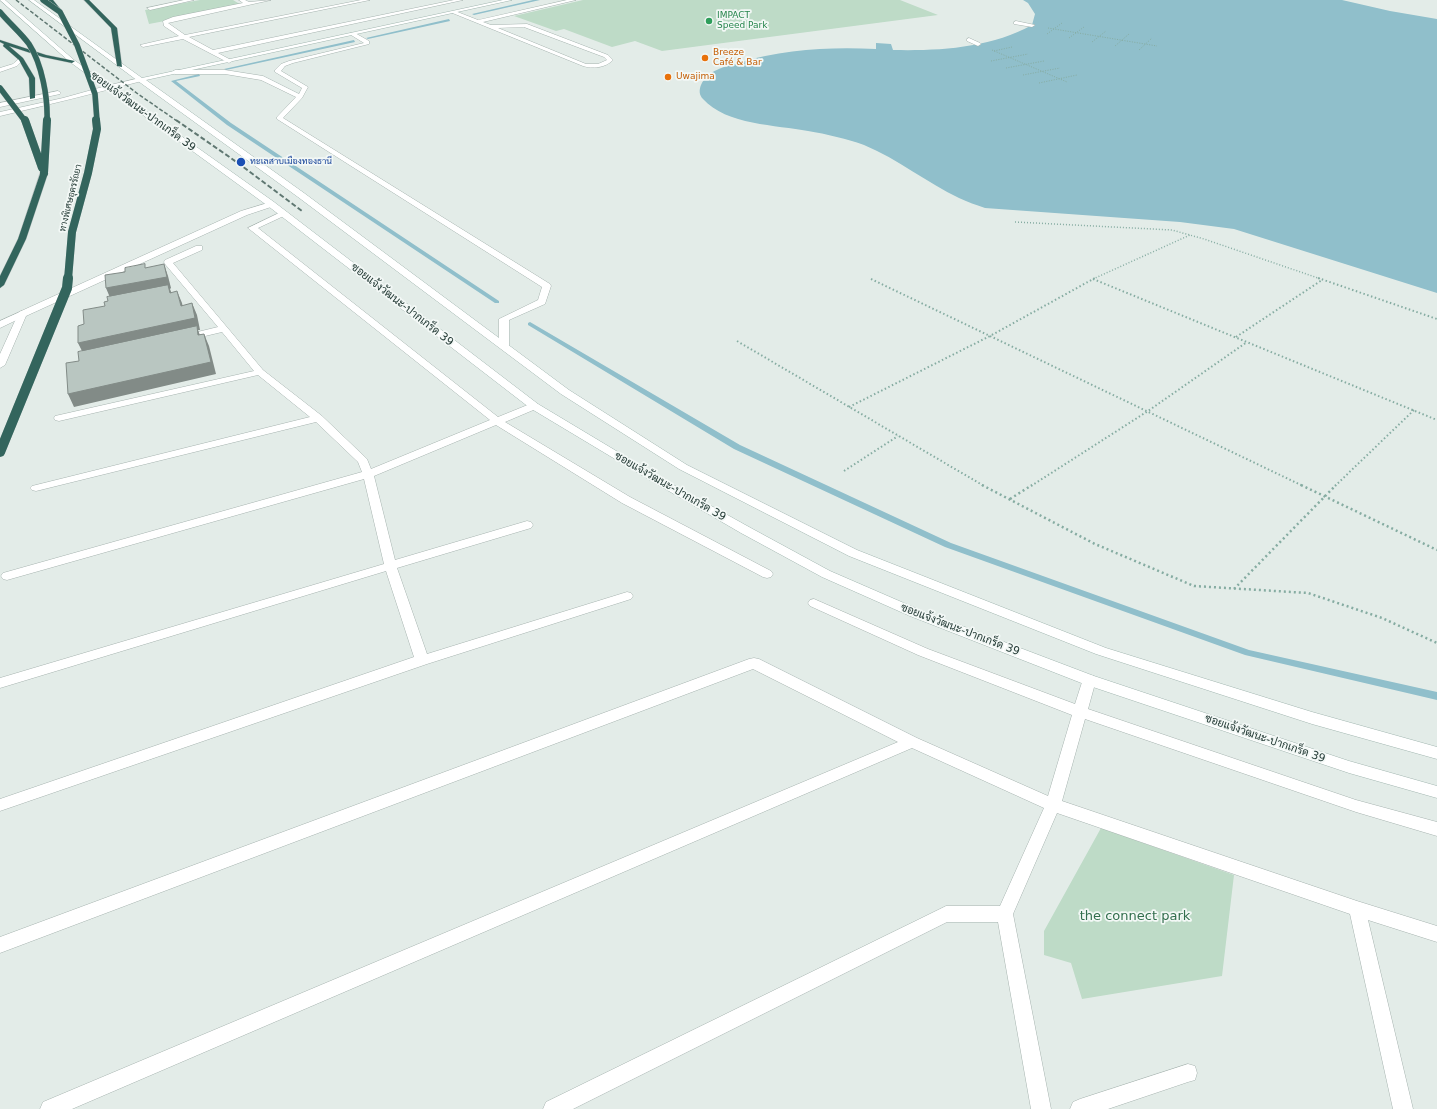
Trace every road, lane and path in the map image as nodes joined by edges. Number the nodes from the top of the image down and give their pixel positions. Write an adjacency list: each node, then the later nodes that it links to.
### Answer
1 (2, 0): 51 (street, ซอยแจ้งวัฒนะ-ปากเกร็ด 39)
2 (31, 0): 56 (street)
3 (43, 0): 16 (highway, ทางพิเศษอุดรรัถยา, bridge)
4 (50, 0): 16 (highway, bridge)
5 (86, 0): 56 (highway)
6 (192, 0): 14 (street)
7 (241, 0): 13 (street)
8 (269, 0): 13 (street)
9 (368, 0): 31 (street)
10 (461, 0): 46 (street)
11 (510, 0): 17 (street)
12 (574, 0): 18 (street)
13 (248, 4): 31 (street)
14 (150, 8)
15 (0, 12): 74 (highway, bridge)
16 (60, 12): 105 (highway, ทางพิเศษอุดรรัถยา, bridge)
17 (453, 12): 18 (street); 27 (street)
18 (476, 22): 22 (street)
19 (1016, 23): 21 (street)
20 (1062, 23): 24 (path)
21 (1032, 25): 24 (path)
22 (489, 27): 22 (street)
23 (1084, 27): 26 (path)
24 (1055, 29): 26 (path); 28 (path)
25 (1106, 31): 30 (path)
26 (1077, 32): 30 (path); 32 (path)
27 (353, 34): 52 (street); 70 (street)
28 (1047, 34)
29 (1129, 34): 36 (path)
30 (1099, 36): 36 (path); 37 (path)
31 (184, 37): 40 (street); 46 (street)
32 (1070, 38)
33 (1152, 38): 39 (path)
34 (1, 40): 50 (highway); 51 (highway)
35 (969, 40): 38 (street)
36 (1122, 40): 39 (path); 41 (path)
37 (1092, 42)
38 (978, 44): 45 (path)
39 (1146, 44): 42 (path); 44 (path)
40 (143, 45)
41 (1115, 46)
42 (1156, 46)
43 (1012, 47): 45 (path)
44 (1138, 50)
45 (994, 51): 47 (path); 49 (path)
46 (213, 52): 52 (street)
47 (988, 52)
48 (1028, 54): 49 (path)
49 (1010, 57): 53 (path); 55 (path)
50 (21, 59): 59 (street); 71 (highway)
51 (72, 61): 68 (street, ซอยแจ้งวัฒนะ-ปากเกร็ด 39)
52 (229, 61): 61 (street)
53 (991, 61)
54 (1044, 61): 55 (path)
55 (1025, 64): 57 (path); 60 (path)
56 (120, 66): 65 (street)
57 (1006, 68)
58 (1060, 68): 60 (path)
59 (0, 70)
60 (1042, 71): 62 (path); 64 (path)
61 (175, 72): 65 (street); 70 (street)
62 (1022, 75)
63 (1077, 75): 64 (path)
64 (1059, 79): 66 (path); 67 (path)
65 (140, 80): 68 (street); 93 (street)
66 (1039, 82)
67 (1067, 82)
68 (108, 87): 71 (street); 73 (street); 75 (street, ซอยแจ้งวัฒนะ-ปากเกร็ด 39)
69 (0, 88): 74 (highway, bridge)
70 (300, 97): 93 (street)
71 (32, 98): 72 (street)
72 (0, 105)
73 (0, 114)
74 (44, 173): 83 (highway)
75 (271, 204): 76 (street, ซอยแจ้งวัฒนะ-ปากเกร็ด 39); 84 (street)
76 (284, 214): 96 (street, ซอยแจ้งวัฒนะ-ปากเกร็ด 39); 103 (street)
77 (1015, 222): 78 (path)
78 (1191, 235): 81 (path); 82 (path)
79 (198, 248): 87 (street)
80 (871, 279): 88 (path)
81 (1094, 279): 88 (path); 89 (path)
82 (1322, 280): 85 (path); 89 (path)
83 (0, 285)
84 (22, 314): 86 (street); 94 (street)
85 (1437, 319)
86 (0, 324)
87 (223, 329): 90 (street); 95 (street)
88 (990, 336): 97 (path); 99 (path)
89 (1236, 337): 92 (path)
90 (177, 339)
91 (737, 341): 97 (path)
92 (1247, 342): 98 (path); 99 (path)
93 (504, 346): 125 (street)
94 (0, 365)
95 (260, 372): 100 (street); 101 (street)
96 (534, 406): 103 (street); 121 (street, ซอยแจ้งวัฒนะ-ปากเกร็ด 39)
97 (849, 407): 104 (path)
98 (1414, 410): 102 (path); 109 (path)
99 (1148, 412): 109 (path); 110 (path)
100 (59, 418)
101 (318, 418): 107 (street); 108 (street)
102 (1437, 420)
103 (497, 421): 107 (street); 114 (street)
104 (898, 436): 106 (path); 110 (path)
105 (0, 452)
106 (844, 470)
107 (368, 474): 113 (street); 115 (street)
108 (36, 488)
109 (1324, 496): 112 (path); 116 (path)
110 (1010, 499): 116 (path)
111 (527, 525): 113 (street)
112 (1437, 550)
113 (391, 567): 120 (street); 122 (street)
114 (767, 574)
115 (7, 576)
116 (1234, 590): 119 (path)
117 (627, 596): 120 (street)
118 (814, 603): 123 (street)
119 (1437, 643)
120 (422, 660): 128 (street)
121 (1089, 680): 123 (street); 126 (street, ซอยแจ้งวัฒนะ-ปากเกร็ด 39)
122 (0, 683)
123 (1080, 712): 127 (street); 129 (street)
124 (912, 742): 127 (street); 133 (street); 135 (street)
125 (1437, 753)
126 (1437, 792)
127 (1053, 804): 130 (street); 131 (street)
128 (0, 805)
129 (1437, 829)
130 (1356, 909): 132 (street); 139 (street)
131 (1005, 914): 136 (street); 137 (street)
132 (1437, 934)
133 (0, 945)
134 (1188, 1073): 138 (street)
135 (50, 1109)
136 (553, 1109)
137 (1041, 1109)
138 (1080, 1109)
139 (1404, 1109)

